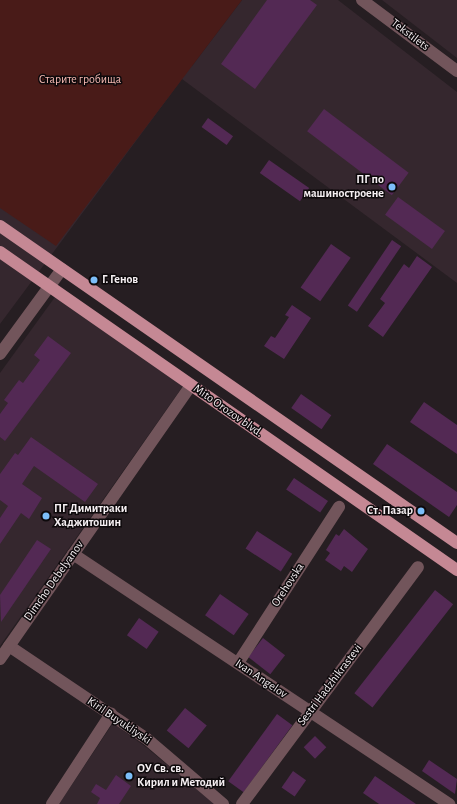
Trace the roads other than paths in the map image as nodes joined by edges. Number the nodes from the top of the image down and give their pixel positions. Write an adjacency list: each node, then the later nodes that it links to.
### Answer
1 (362, 0): 2 (street, Tekstilets)
2 (457, 71)
3 (0, 226): 5 (main road, Mito Orozov blvd.)
4 (0, 252): 6 (main road, Mito Orozov blvd.)
5 (62, 269): 6 (street); 10 (main road, Mito Orozov blvd.)
6 (49, 286): 7 (street); 8 (main road, Mito Orozov blvd.)
7 (0, 354)
8 (191, 385): 11 (street, Dimcho Debelyanov); 13 (main road, Mito Orozov blvd.)
9 (339, 507): 16 (street, Orehovska)
10 (457, 543)
11 (73, 554): 14 (street, Dimcho Debelyanov); 16 (street, Ivan Angelov)
12 (418, 567): 17 (street, Sestri Hadzhikrastevi)
13 (457, 570)
14 (9, 646): 15 (street, Dimcho Debelyanov); 18 (street, Kiril Buyukliyski)
15 (0, 659)
16 (238, 663): 17 (street, Ivan Angelov)
17 (310, 711): 21 (street, Sestri Hadzhikrastevi); 22 (street, Ivan Angelov)
18 (111, 714): 19 (street); 20 (street, Kiril Buyukliyski)
19 (52, 804)
20 (223, 804)
21 (242, 804)
22 (449, 804)

